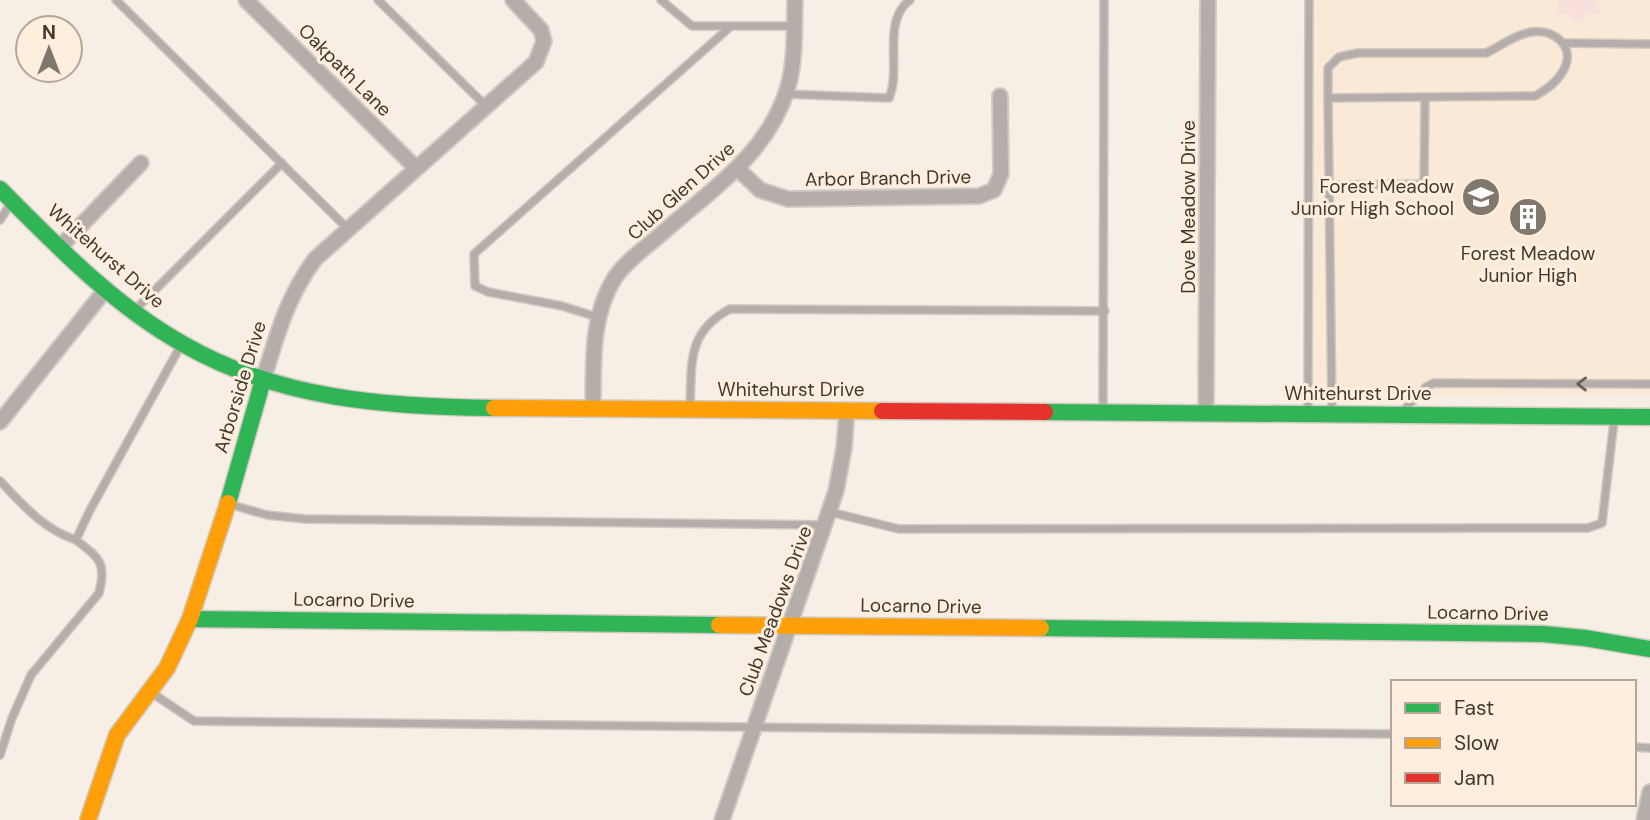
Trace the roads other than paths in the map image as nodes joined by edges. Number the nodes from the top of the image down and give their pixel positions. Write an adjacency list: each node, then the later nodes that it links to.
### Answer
1 (116, 0): 21 (lane)
2 (246, 0): 22 (street, Oakpath Lane)
3 (378, 0): 19 (lane)
4 (513, 0): 19 (street, Arborside Drive)
5 (661, 0): 12 (lane)
6 (795, 0): 11 (street, Club Glen Drive)
7 (910, 0): 15 (lane)
8 (1104, 0): 32 (lane)
9 (1208, 0): 41 (street, Dove Meadow Drive)
10 (1309, 0): 42 (lane)
11 (794, 26): 12 (lane); 15 (street, Club Glen Drive)
12 (730, 27): 33 (lane)
13 (1564, 43): 14 (lane); 17 (lane); 18 (lane)
14 (1650, 44)
15 (785, 94): 23 (street, Club Glen Drive)
16 (1000, 96): 23 (street, Arbor Branch Drive)
17 (1328, 97): 18 (lane); 24 (lane)
18 (1425, 97): 24 (lane)
19 (487, 107): 22 (street, Arborside Drive)
20 (141, 163): 29 (street)
21 (282, 163): 28 (lane); 31 (lane)
22 (416, 168): 28 (street, Arborside Drive)
23 (738, 169): 33 (street, Club Glen Drive)
24 (1329, 185): 43 (lane)
25 (0, 189): 26 (street, Whitehurst Drive)
26 (12, 201): 27 (lane); 29 (street, Whitehurst Drive)
27 (0, 220)
28 (349, 229): 35 (street, Arborside Drive)
29 (61, 246): 30 (street, Whitehurst Drive)
30 (106, 289): 31 (street, Whitehurst Drive); 47 (street)
31 (135, 310): 34 (street, Whitehurst Drive)
32 (1105, 311): 38 (lane); 40 (lane)
33 (597, 317): 37 (street, Club Glen Drive)
34 (181, 343): 35 (street, Whitehurst Drive); 51 (lane)
35 (263, 380): 37 (street, Whitehurst Drive); 49 (street, Arborside Drive)
36 (1650, 384): 44 (lane, one-way to 44)
37 (593, 408): 38 (street, Whitehurst Drive)
38 (690, 409): 39 (street, Whitehurst Drive)
39 (847, 410): 40 (street, Whitehurst Drive); 50 (street, Club Meadows Drive)
40 (1103, 412): 41 (street, Whitehurst Drive)
41 (1206, 413): 42 (street, Whitehurst Drive)
42 (1308, 413): 43 (street, Whitehurst Drive)
43 (1332, 414): 44 (street, Whitehurst Drive)
44 (1400, 414): 45 (street, Whitehurst Drive)
45 (1614, 416): 46 (street, Whitehurst Drive); 50 (lane)
46 (1650, 417)
47 (0, 422)
48 (0, 481): 51 (lane)
49 (228, 503): 50 (lane); 52 (street, Arborside Drive)
50 (828, 519): 53 (street, Club Meadows Drive)
51 (76, 540): 58 (lane)
52 (190, 619): 53 (street, Locarno Drive); 55 (street, Arborside Drive)
53 (789, 625): 54 (street, Locarno Drive); 56 (street, Club Meadows Drive)
54 (1650, 649)
55 (150, 692): 56 (lane); 60 (street, Arborside Drive)
56 (754, 727): 57 (lane); 61 (street, Club Meadows Drive)
57 (1391, 734)
58 (0, 755)
59 (1650, 792): 62 (street)
60 (88, 820)
61 (722, 820)
62 (1644, 820)

